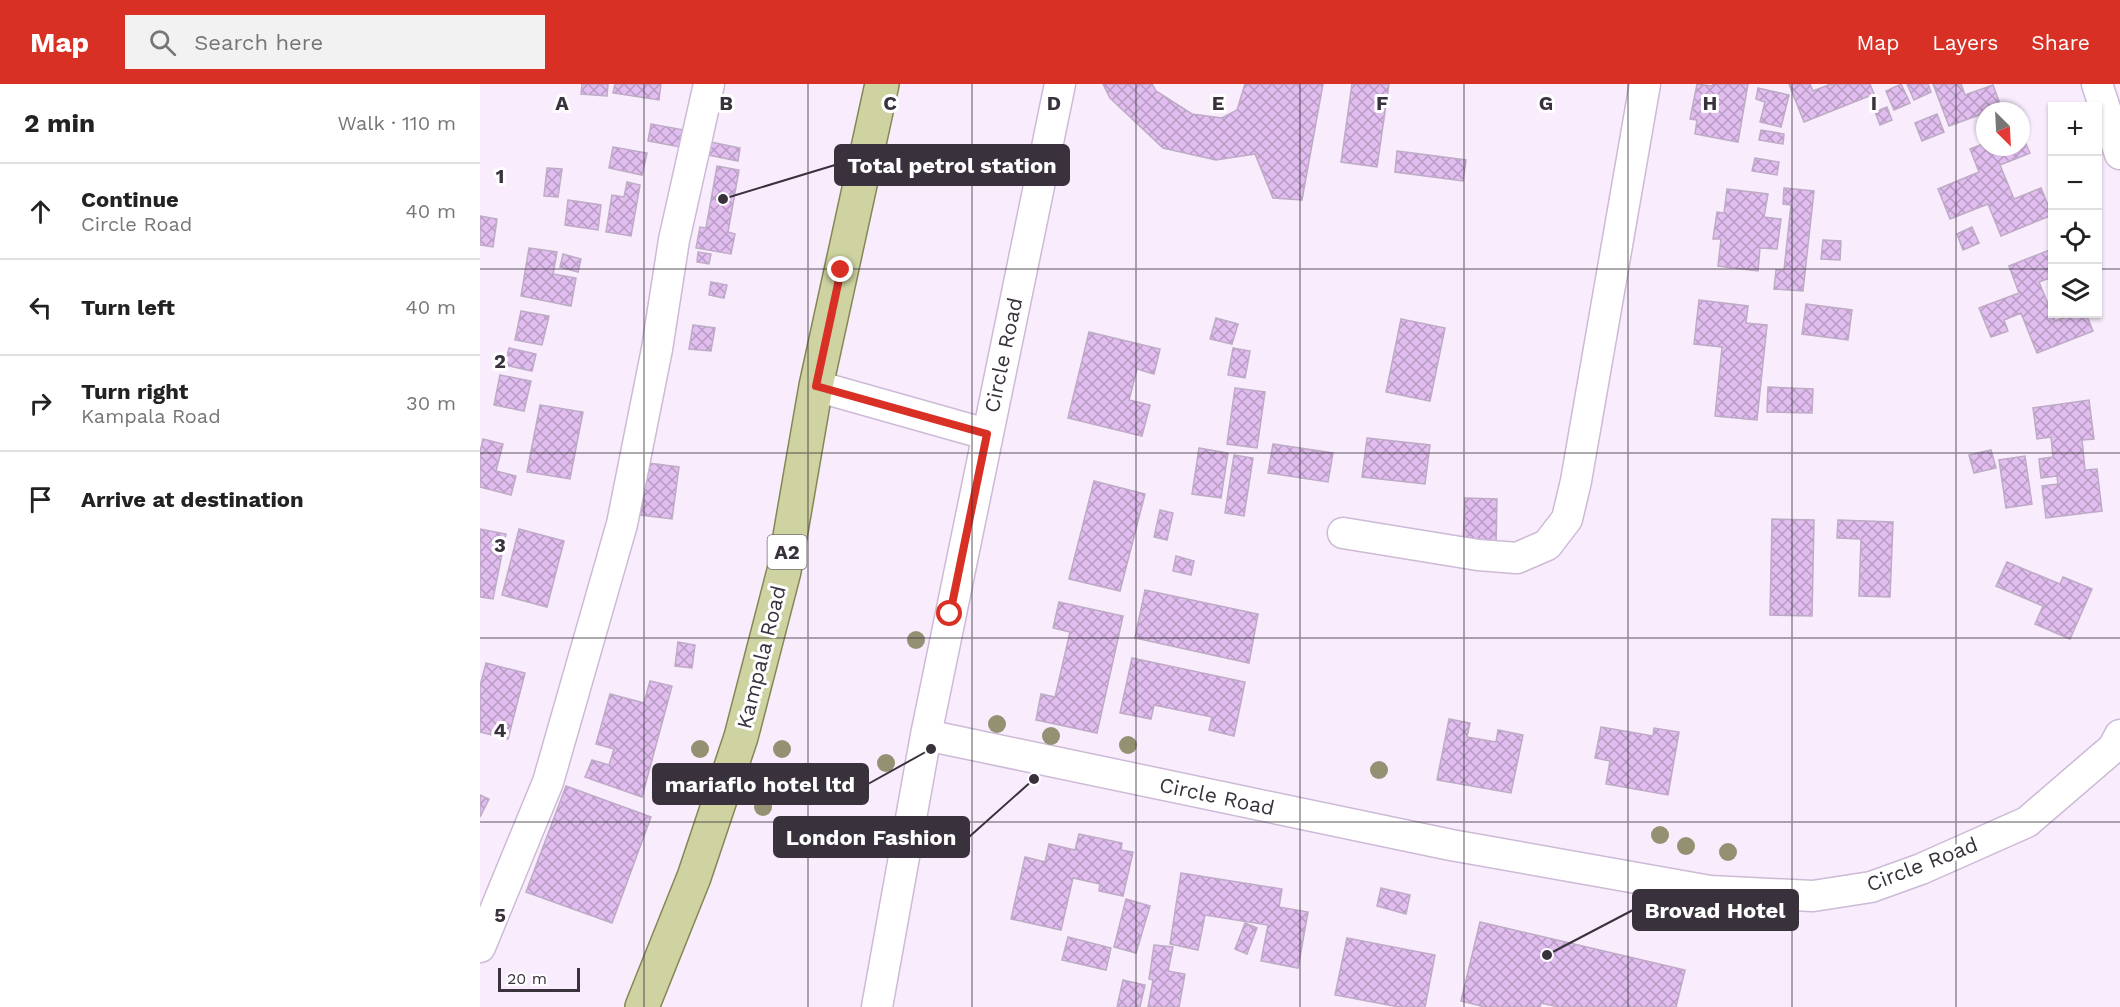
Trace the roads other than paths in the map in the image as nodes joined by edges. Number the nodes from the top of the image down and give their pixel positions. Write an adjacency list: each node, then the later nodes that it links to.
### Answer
1 (709, 84): 12 (street)
2 (882, 84): 7 (main road, Kampala Road / A2)
3 (1060, 84): 8 (street, Circle Road)
4 (1645, 84): 9 (street)
5 (2097, 84): 6 (street)
6 (2120, 154)
7 (816, 386): 8 (street); 13 (main road, Kampala Road / A2)
8 (987, 434): 10 (street, Circle Road)
9 (1343, 533)
10 (926, 735): 11 (street, Circle Road); 14 (street)
11 (2120, 735)
12 (480, 947)
13 (642, 1007)
14 (877, 1007)

